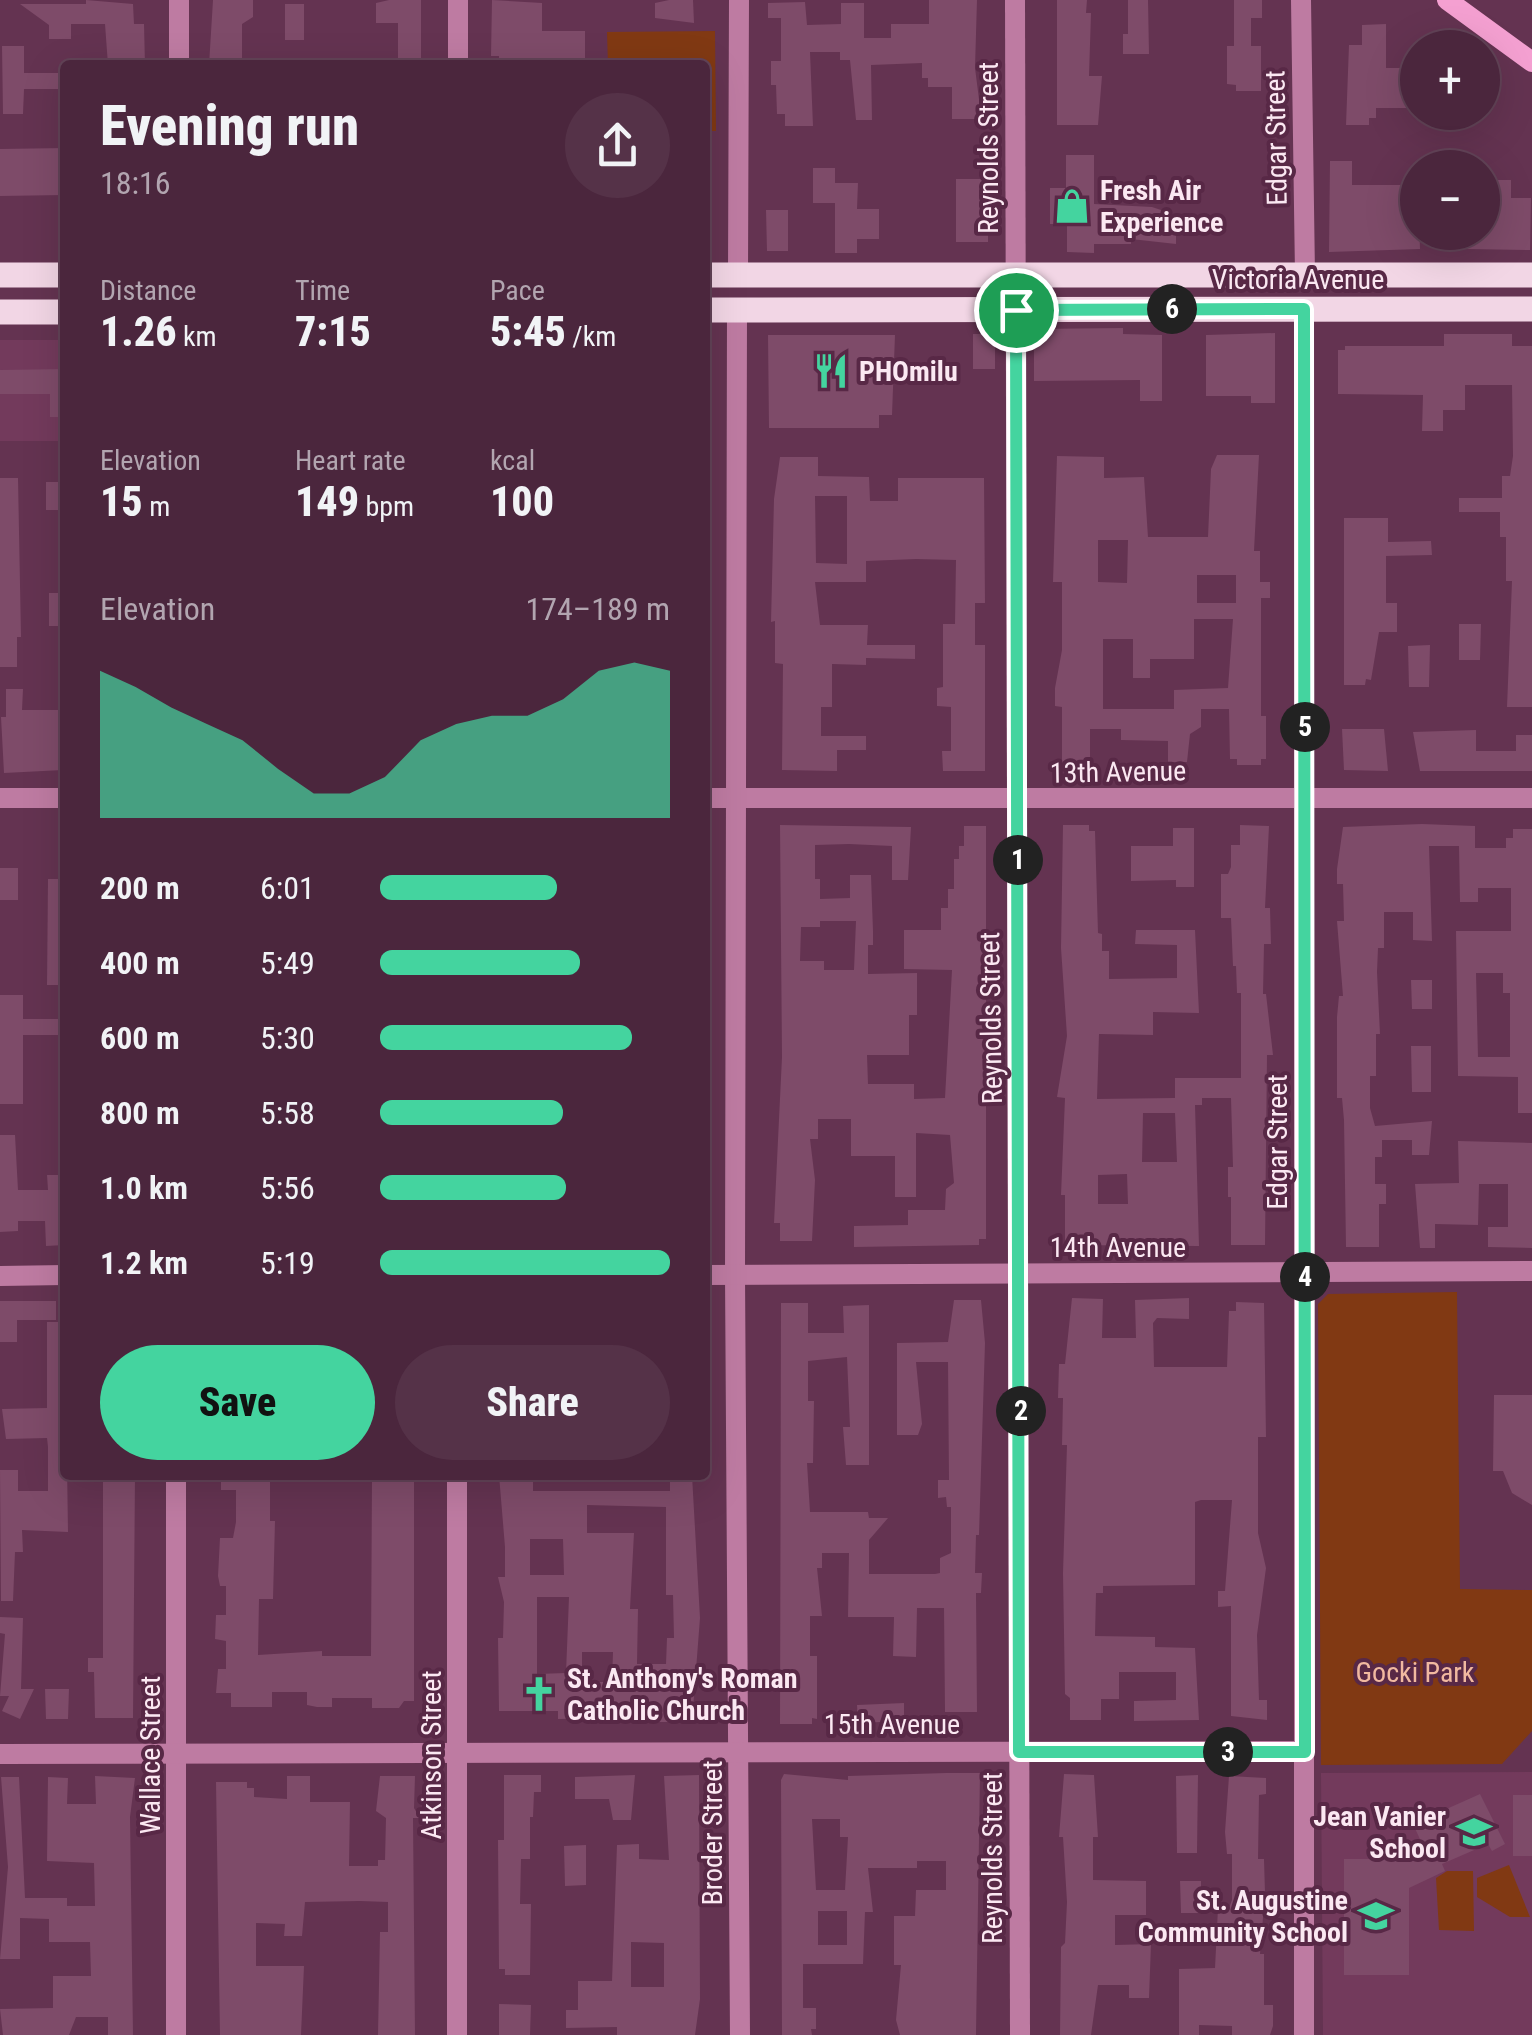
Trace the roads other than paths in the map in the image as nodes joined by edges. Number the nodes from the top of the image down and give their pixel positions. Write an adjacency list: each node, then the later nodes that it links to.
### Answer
1 (179, 0): 7 (street)
2 (458, 0): 8 (street)
3 (739, 0): 13 (street)
4 (1015, 0): 14 (street, Reynolds Street)
5 (1301, 0): 15 (street, Edgar Street)
6 (1448, 0): 9 (main road)
7 (179, 60)
8 (458, 60)
9 (1532, 62)
10 (0, 275): 11 (main road)
11 (60, 275)
12 (710, 275): 13 (main road, Victoria Avenue)
13 (738, 275): 14 (main road, Victoria Avenue)
14 (1016, 275): 15 (main road, Victoria Avenue); 21 (street, Reynolds Street)
15 (1304, 275): 16 (main road, Victoria Avenue)
16 (1532, 275)
17 (1532, 308): 18 (main road, Victoria Avenue)
18 (1304, 309): 21 (main road, Victoria Avenue); 28 (street, Edgar Street)
19 (710, 310): 20 (main road, Victoria Avenue)
20 (738, 310): 21 (main road, Victoria Avenue); 27 (street, Broder Street)
21 (1016, 310): 30 (street, Reynolds Street)
22 (0, 312): 23 (main road)
23 (60, 312)
24 (0, 798): 25 (street)
25 (60, 798)
26 (710, 798): 27 (street, 13th Avenue)
27 (736, 798): 30 (street, 13th Avenue); 33 (street, Broder Street)
28 (1305, 798): 29 (street, 13th Avenue); 30 (street, 13th Avenue); 34 (street, Edgar Street)
29 (1532, 798)
30 (1017, 800): 36 (street, Reynolds Street)
31 (1532, 1271): 34 (street, 14th Avenue)
32 (710, 1274): 33 (street, 14th Avenue)
33 (735, 1274): 36 (street, 14th Avenue); 40 (street, Broder Street)
34 (1304, 1274): 36 (street, 14th Avenue); 42 (street, Edgar Street)
35 (60, 1275): 37 (street)
36 (1021, 1275): 41 (street, Reynolds Street)
37 (0, 1276)
38 (176, 1480): 43 (street, Wallace Street)
39 (457, 1480): 44 (street, Atkinson Street)
40 (740, 1752): 41 (street, 15th Avenue); 44 (street, 15th Avenue); 48 (street, Broder Street)
41 (1019, 1752): 42 (street, 15th Avenue); 49 (street, Reynolds Street)
42 (1305, 1752): 50 (street, Edgar Street)
43 (178, 1753): 44 (street, 15th Avenue); 45 (street, 15th Avenue); 46 (street, Wallace Street)
44 (459, 1753): 47 (street, Atkinson Street)
45 (0, 1754)
46 (176, 2035)
47 (457, 2035)
48 (740, 2035)
49 (1020, 2035)
50 (1304, 2035)

